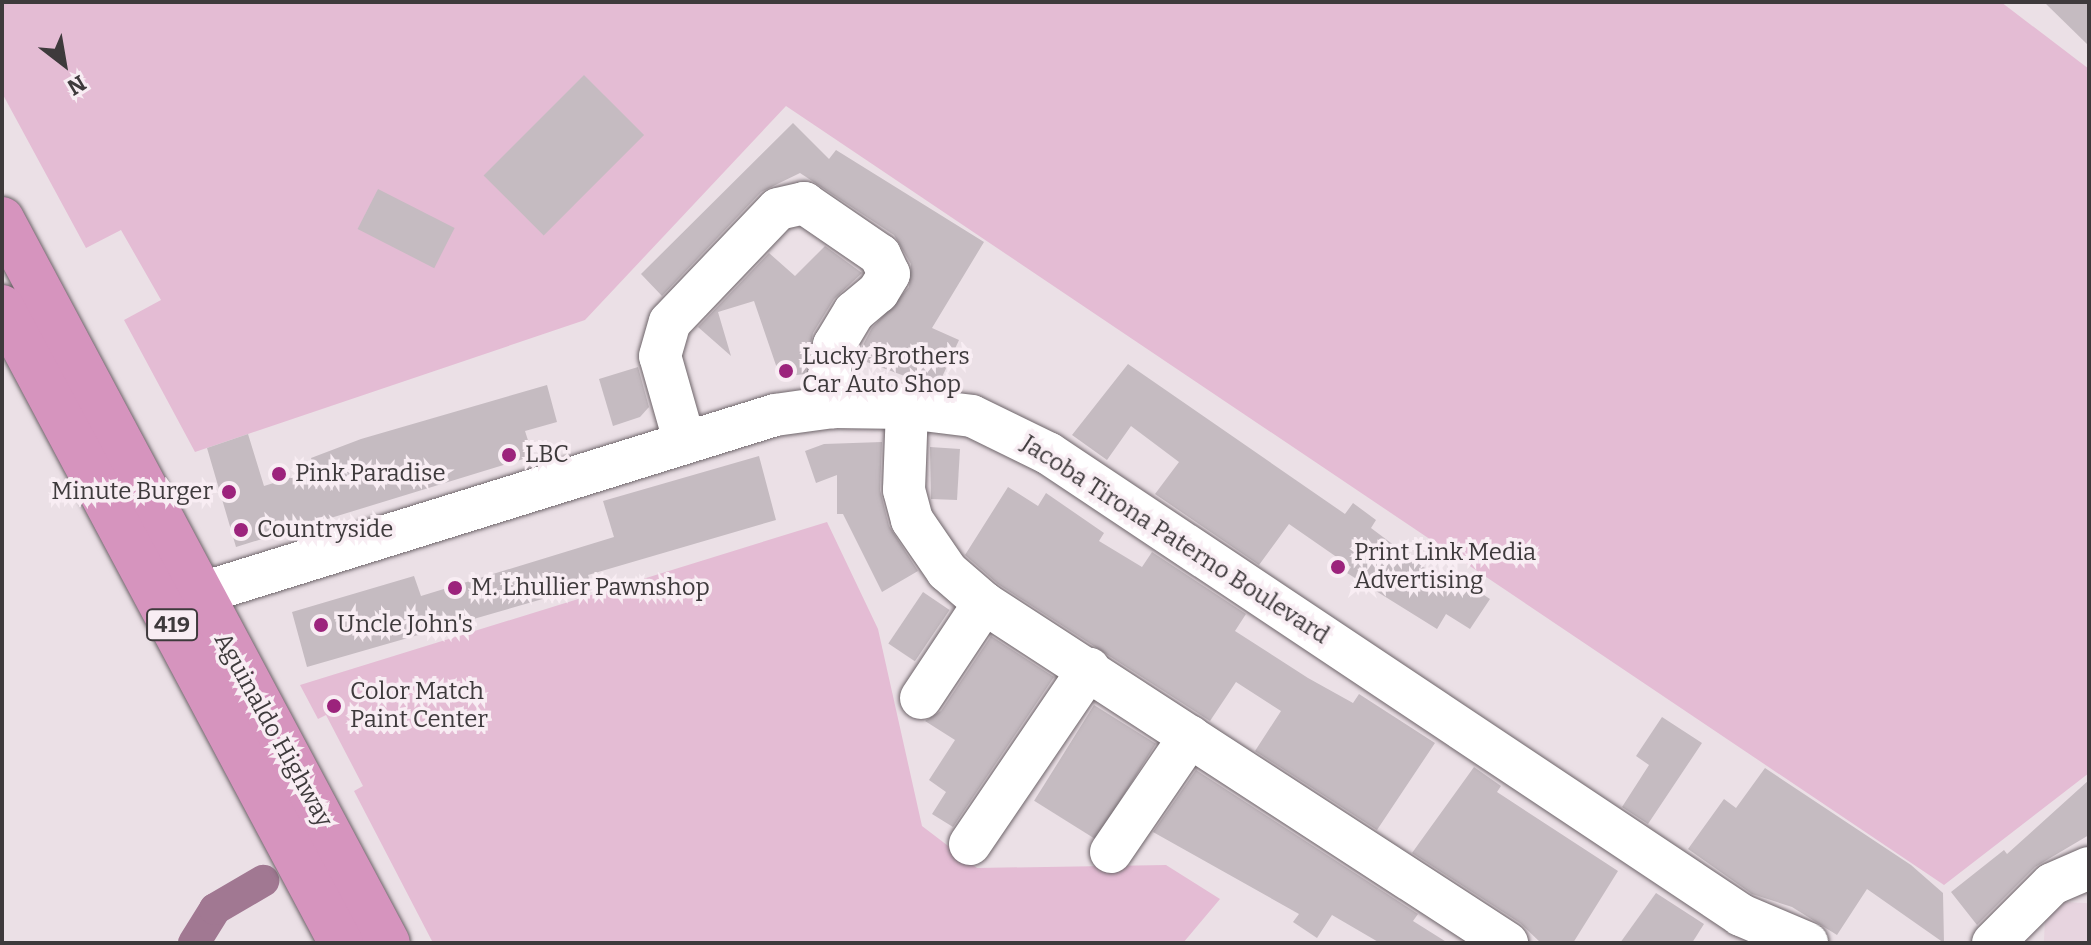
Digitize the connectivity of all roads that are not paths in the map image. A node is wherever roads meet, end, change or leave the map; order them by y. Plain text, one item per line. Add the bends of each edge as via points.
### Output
1 (2, 219) edge
2 (2, 307) edge
3 (833, 407) junction
4 (907, 408) junction
5 (684, 440) junction
6 (199, 594) junction
7 (984, 603) junction
8 (1089, 669) junction
9 (921, 698) dead end
10 (1190, 736) junction
11 (970, 844) dead end
12 (1111, 852) dead end
13 (2089, 868) edge
14 (1780, 939) edge
15 (341, 943) edge
16 (388, 943) edge
17 (1507, 943) edge
18 (1993, 943) edge

1 - 6 highway, Aguinaldo Highway / 419
2 - 15 highway, Aguinaldo Highway / 419
3 - 4 street, Jacoba Tirona Paterno Boulevard
3 - 5 street, Jacoba Tirona Paterno Boulevard via 775,415
3 - 5 street via 828,383 834,345 854,312 878,292 889,274 880,255 804,203 778,209 670,322 660,356
4 - 7 street via 904,490 912,520 947,571
4 - 14 street, Jacoba Tirona Paterno Boulevard via 972,416 1048,453
5 - 6 street, Jacoba Tirona Paterno Boulevard
6 - 16 highway, Aguinaldo Highway / 419
7 - 8 street
7 - 9 street
8 - 10 street
8 - 11 street
10 - 12 street
10 - 17 street
13 - 18 street via 2052,884

